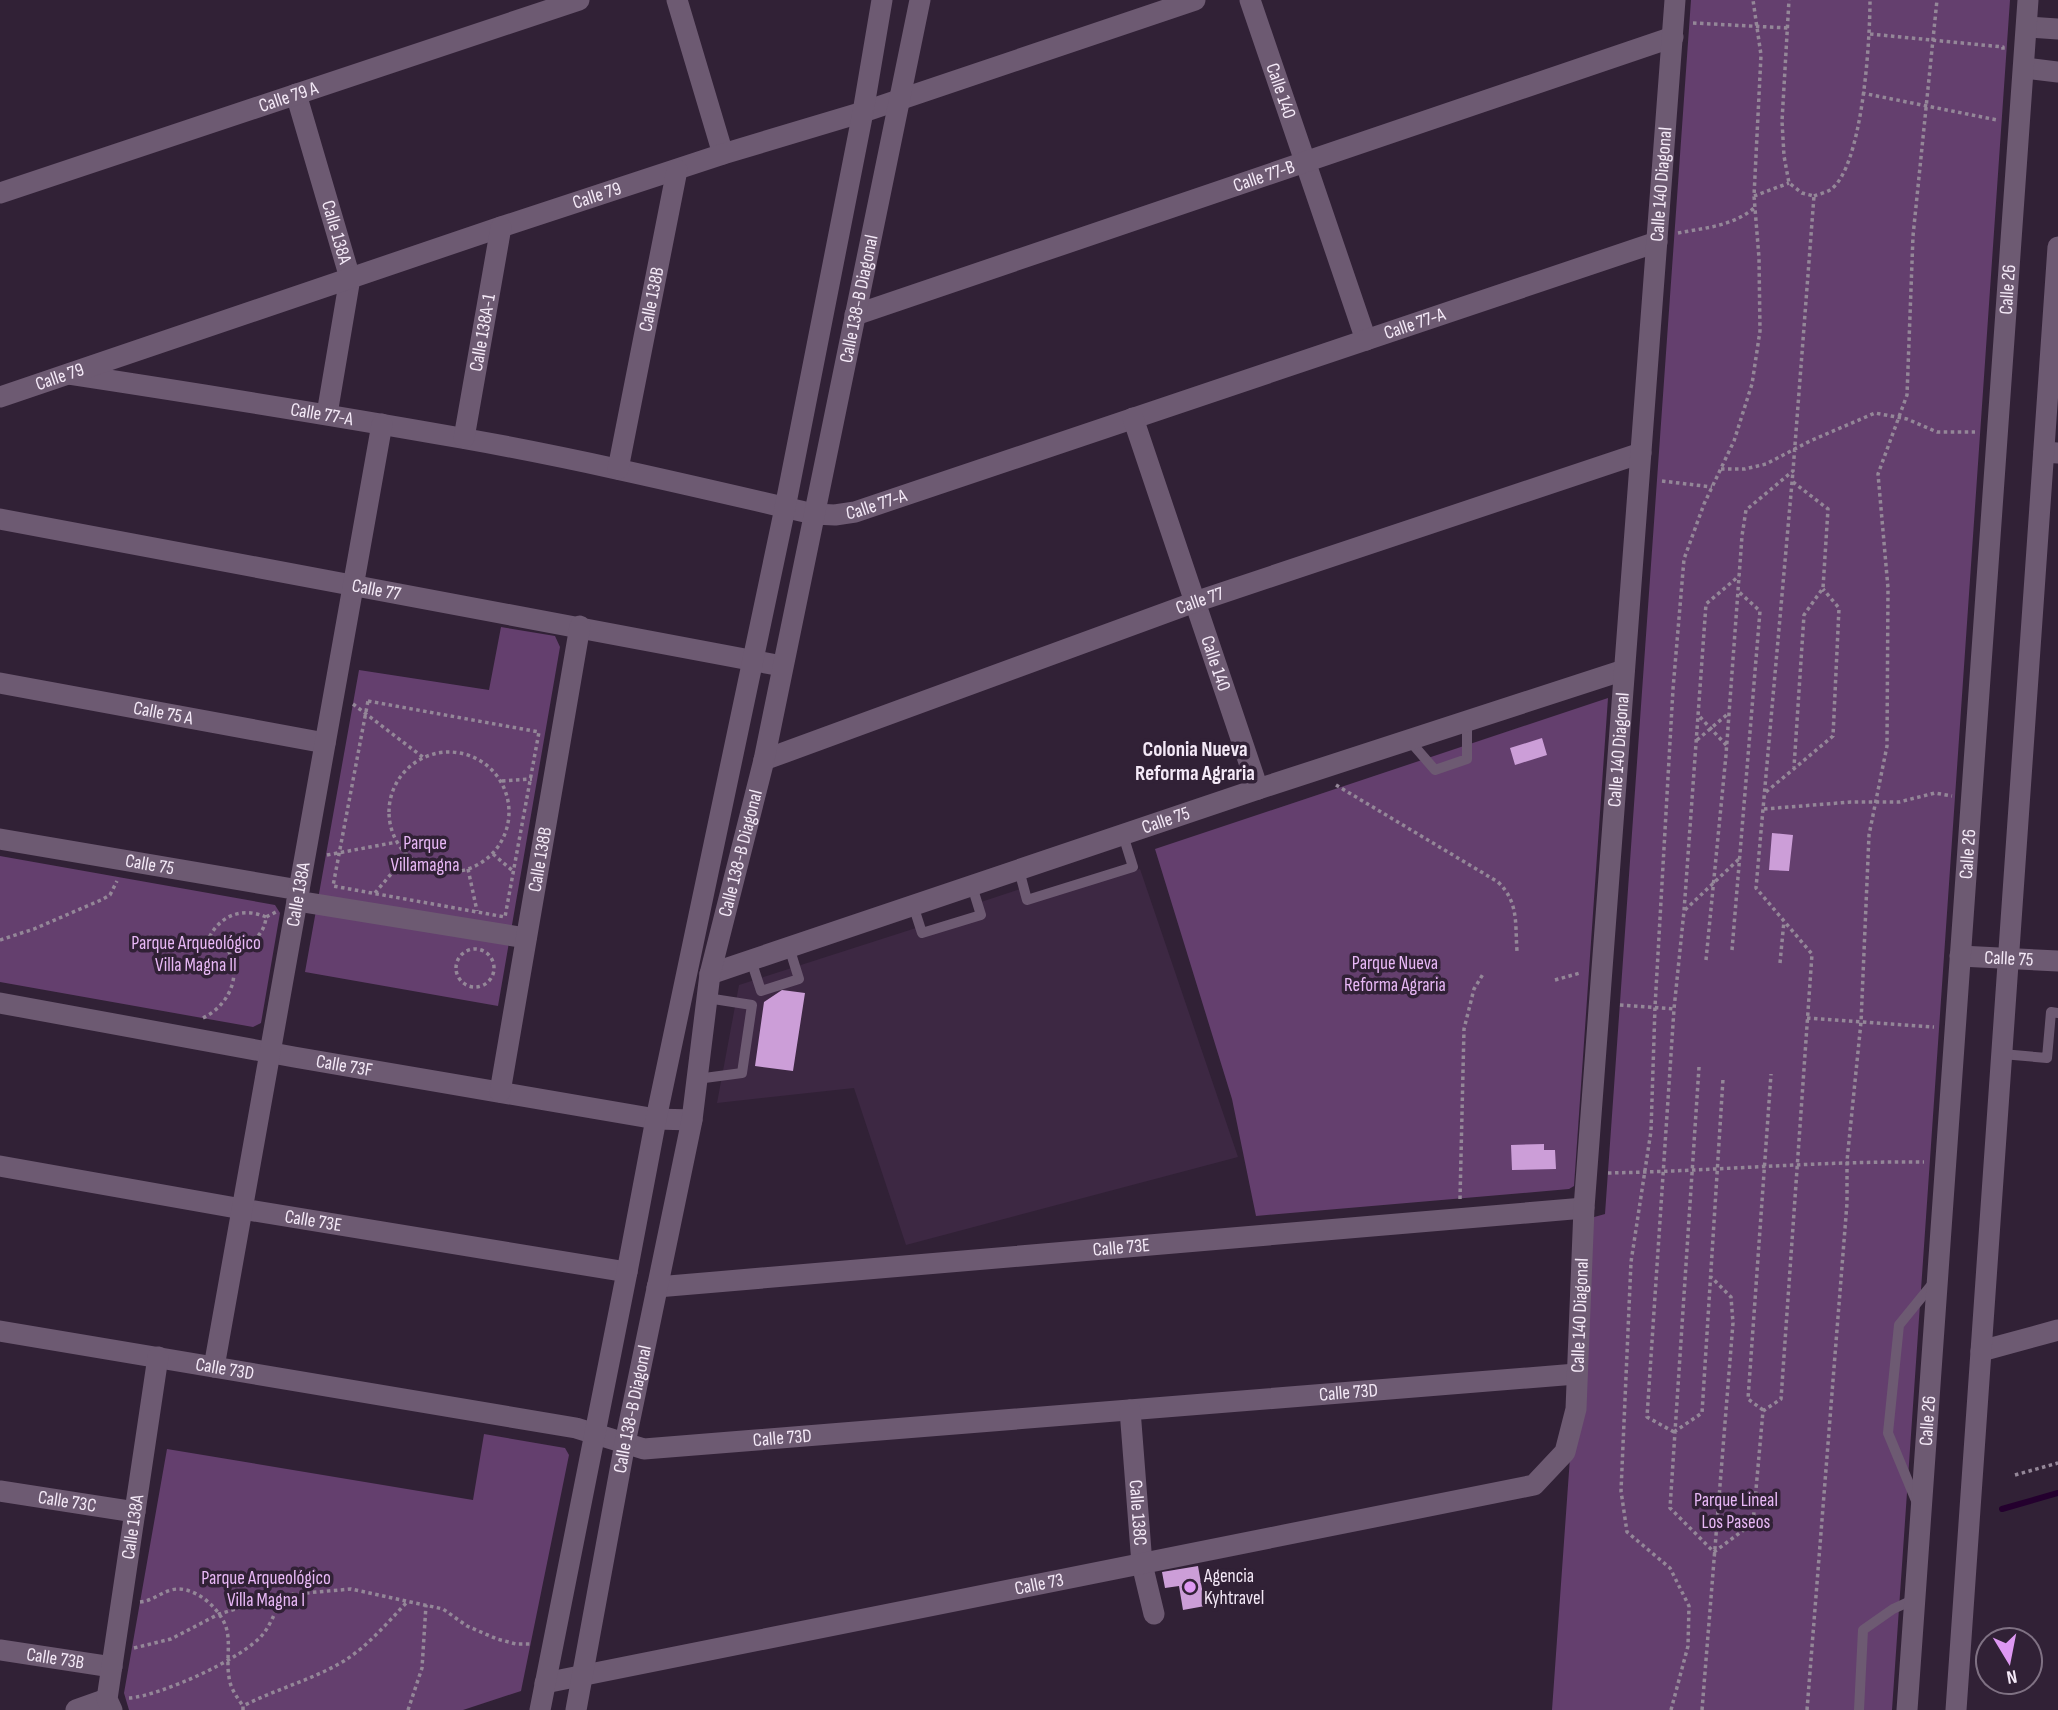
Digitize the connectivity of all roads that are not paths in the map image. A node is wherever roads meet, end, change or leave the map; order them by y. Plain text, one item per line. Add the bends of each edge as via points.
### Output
1 (579, 0) edge
2 (677, 0) edge
3 (883, 0) edge
4 (920, 0) edge
5 (1195, 0) edge
6 (1250, 0) edge
7 (1675, 0) edge
8 (2027, 8) edge
9 (2058, 29) edge
10 (1673, 37) junction
11 (2024, 68) junction
12 (2058, 72) edge
13 (296, 94) junction
14 (900, 99) junction
15 (863, 112) junction
16 (723, 154) junction
17 (1305, 162) junction
18 (677, 170) junction
19 (0, 193) edge
20 (501, 227) junction
21 (1657, 242) junction
22 (2058, 247) edge
23 (350, 278) junction
24 (855, 315) junction
25 (1366, 340) junction
26 (69, 374) junction
27 (0, 397) edge
28 (327, 414) junction
29 (1133, 418) junction
30 (382, 424) junction
31 (464, 438) junction
32 (1641, 453) junction
33 (2051, 453) edge
34 (618, 469) junction
35 (785, 508) junction
36 (814, 514) junction
37 (0, 519) edge
38 (354, 584) junction
39 (1195, 602) junction
40 (580, 626) junction
41 (752, 659) junction
42 (782, 666) junction
43 (1624, 670) junction
44 (0, 683) edge
45 (1467, 721) junction
46 (1409, 740) junction
47 (325, 743) junction
48 (764, 760) junction
49 (1258, 789) junction
50 (1124, 835) junction
51 (0, 839) edge
52 (1018, 870) junction
53 (972, 886) junction
54 (292, 900) junction
55 (913, 905) junction
56 (526, 939) junction
57 (789, 947) junction
58 (1961, 956) junction
59 (2008, 958) junction
60 (751, 960) junction
61 (2058, 961) edge
62 (710, 974) junction
63 (707, 998) junction
64 (0, 1003) edge
65 (2058, 1013) edge
66 (270, 1052) junction
67 (2002, 1054) junction
68 (697, 1079) junction
69 (500, 1092) junction
70 (656, 1119) junction
71 (692, 1120) junction
72 (0, 1166) edge
73 (1584, 1208) junction
74 (242, 1209) junction
75 (627, 1272) junction
76 (1938, 1277) junction
77 (657, 1287) junction
78 (2058, 1330) edge
79 (0, 1331) edge
80 (1981, 1351) junction
81 (158, 1357) junction
82 (214, 1367) junction
83 (1576, 1374) junction
84 (1130, 1410) junction
85 (593, 1433) junction
86 (625, 1443) junction
87 (1534, 1485) joint
88 (0, 1491) edge
89 (135, 1512) junction
90 (1921, 1513) junction
91 (1142, 1564) junction
92 (1915, 1599) junction
93 (1154, 1614) dead end
94 (0, 1650) edge
95 (119, 1658) junction
96 (583, 1675) junction
97 (545, 1683) junction
98 (113, 1703) edge
99 (76, 1710) edge
100 (540, 1710) edge
101 (576, 1710) edge
102 (1859, 1710) edge
103 (1907, 1710) edge
104 (1956, 1710) edge

1 - 13 street, Calle 79 A
2 - 16 street
3 - 15 street, Calle 138-B Diagonal
4 - 14 street, Calle 138-B Diagonal
5 - 14 street, Calle 79
6 - 17 street, Calle 140
7 - 10 street, Calle 140 Diagonal
8 - 9 street
8 - 11 street, Calle 26
10 - 17 street, Calle 77-B
10 - 21 street, Calle 140 Diagonal
11 - 12 street
11 - 58 street, Calle 26
13 - 19 street, Calle 79 A
13 - 23 street, Calle 138A
14 - 15 street, Calle 79
14 - 24 street, Calle 138-B Diagonal
15 - 16 street, Calle 79
15 - 35 street, Calle 138-B Diagonal
16 - 18 street, Calle 79
17 - 24 street, Calle 77-B
17 - 25 street, Calle 140
18 - 20 street, Calle 79
18 - 34 street, Calle 138B
20 - 23 street, Calle 79
20 - 31 street, Calle 138A-1
21 - 25 street, Calle 77-A
21 - 32 street, Calle 140 Diagonal
22 - 33 street
23 - 26 street, Calle 79
23 - 28 street, Calle 138A
24 - 36 street, Calle 138-B Diagonal
25 - 29 street, Calle 77-A
26 - 27 street, Calle 79
26 - 28 street, Calle 77-A
28 - 30 street, Calle 77-A
29 - 36 street, Calle 77-A via 855,512
29 - 39 street, Calle 140
30 - 31 street, Calle 77-A
30 - 38 street, Calle 138A
31 - 34 street, Calle 77-A
32 - 39 street, Calle 77
32 - 43 street, Calle 140 Diagonal
33 - 59 street
34 - 35 street, Calle 77-A
35 - 36 street, Calle 77-A
35 - 41 street, Calle 138-B Diagonal
36 - 42 street, Calle 138-B Diagonal
37 - 38 street, Calle 77
38 - 40 street, Calle 77
38 - 47 street, Calle 138A
39 - 48 street, Calle 77
39 - 49 street, Calle 140
40 - 41 street, Calle 77
40 - 56 street, Calle 138B
41 - 42 street, Calle 77
41 - 70 street, Calle 138-B Diagonal
42 - 48 street, Calle 138-B Diagonal
43 - 45 street, Calle 75
43 - 73 street, Calle 140 Diagonal
44 - 47 street, Calle 75 A
45 - 46 street, Calle 75
45 - 46 lane via 1467,758 1435,770
46 - 49 street, Calle 75
47 - 54 street, Calle 138A
48 - 62 street, Calle 138-B Diagonal
49 - 50 street, Calle 75
50 - 52 street, Calle 75
50 - 52 lane via 1133,867 1027,900
51 - 54 street, Calle 75
52 - 53 street, Calle 75
53 - 55 street, Calle 75
53 - 55 lane via 981,915 922,933
54 - 56 street, Calle 75
54 - 66 street, Calle 138A
55 - 57 street, Calle 75
56 - 69 street, Calle 138B
57 - 60 street, Calle 75
57 - 60 lane via 799,979 761,991
58 - 59 street, Calle 75
58 - 76 street, Calle 26
59 - 61 street, Calle 75
59 - 67 street
60 - 62 street, Calle 75
62 - 63 street, Calle 138-B Diagonal
63 - 68 street, Calle 138-B Diagonal
63 - 68 lane via 752,1005 742,1073
64 - 66 street, Calle 73F
65 - 67 lane via 2051,1012 2047,1058
66 - 69 street, Calle 73F
66 - 74 street, Calle 138A
67 - 80 street
68 - 71 street, Calle 138-B Diagonal
69 - 70 street, Calle 73F
70 - 71 street, Calle 73F
70 - 75 street, Calle 138-B Diagonal
71 - 77 street, Calle 138-B Diagonal
72 - 74 street, Calle 73E
73 - 77 street, Calle 73E
73 - 83 street, Calle 140 Diagonal
74 - 75 street, Calle 73E
74 - 82 street, Calle 138A
75 - 85 street, Calle 138-B Diagonal
76 - 90 street, Calle 26
76 - 90 lane via 1899,1325 1888,1433
77 - 86 street, Calle 138-B Diagonal
78 - 80 street
79 - 81 street, Calle 73D
80 - 104 street
81 - 82 street, Calle 73D
81 - 89 street, Calle 138A
82 - 85 street, Calle 73D
83 - 84 street, Calle 73D
83 - 87 street, Calle 140 Diagonal via 1576,1409 1565,1452
84 - 86 street, Calle 73D via 644,1449
84 - 91 street, Calle 138C
85 - 86 street, Calle 73D
85 - 97 street, Calle 138-B Diagonal
86 - 96 street, Calle 138-B Diagonal
87 - 91 street, Calle 73
88 - 89 street, Calle 73C
89 - 95 street, Calle 138A
90 - 92 street, Calle 26
91 - 93 street, Calle 138C
91 - 96 street, Calle 73
92 - 102 lane via 1863,1630
92 - 103 street, Calle 26
94 - 95 street, Calle 73B
95 - 98 street, Calle 138A
96 - 97 street, Calle 73
96 - 101 street, Calle 138-B Diagonal
97 - 100 street, Calle 138-B Diagonal
98 - 99 street

